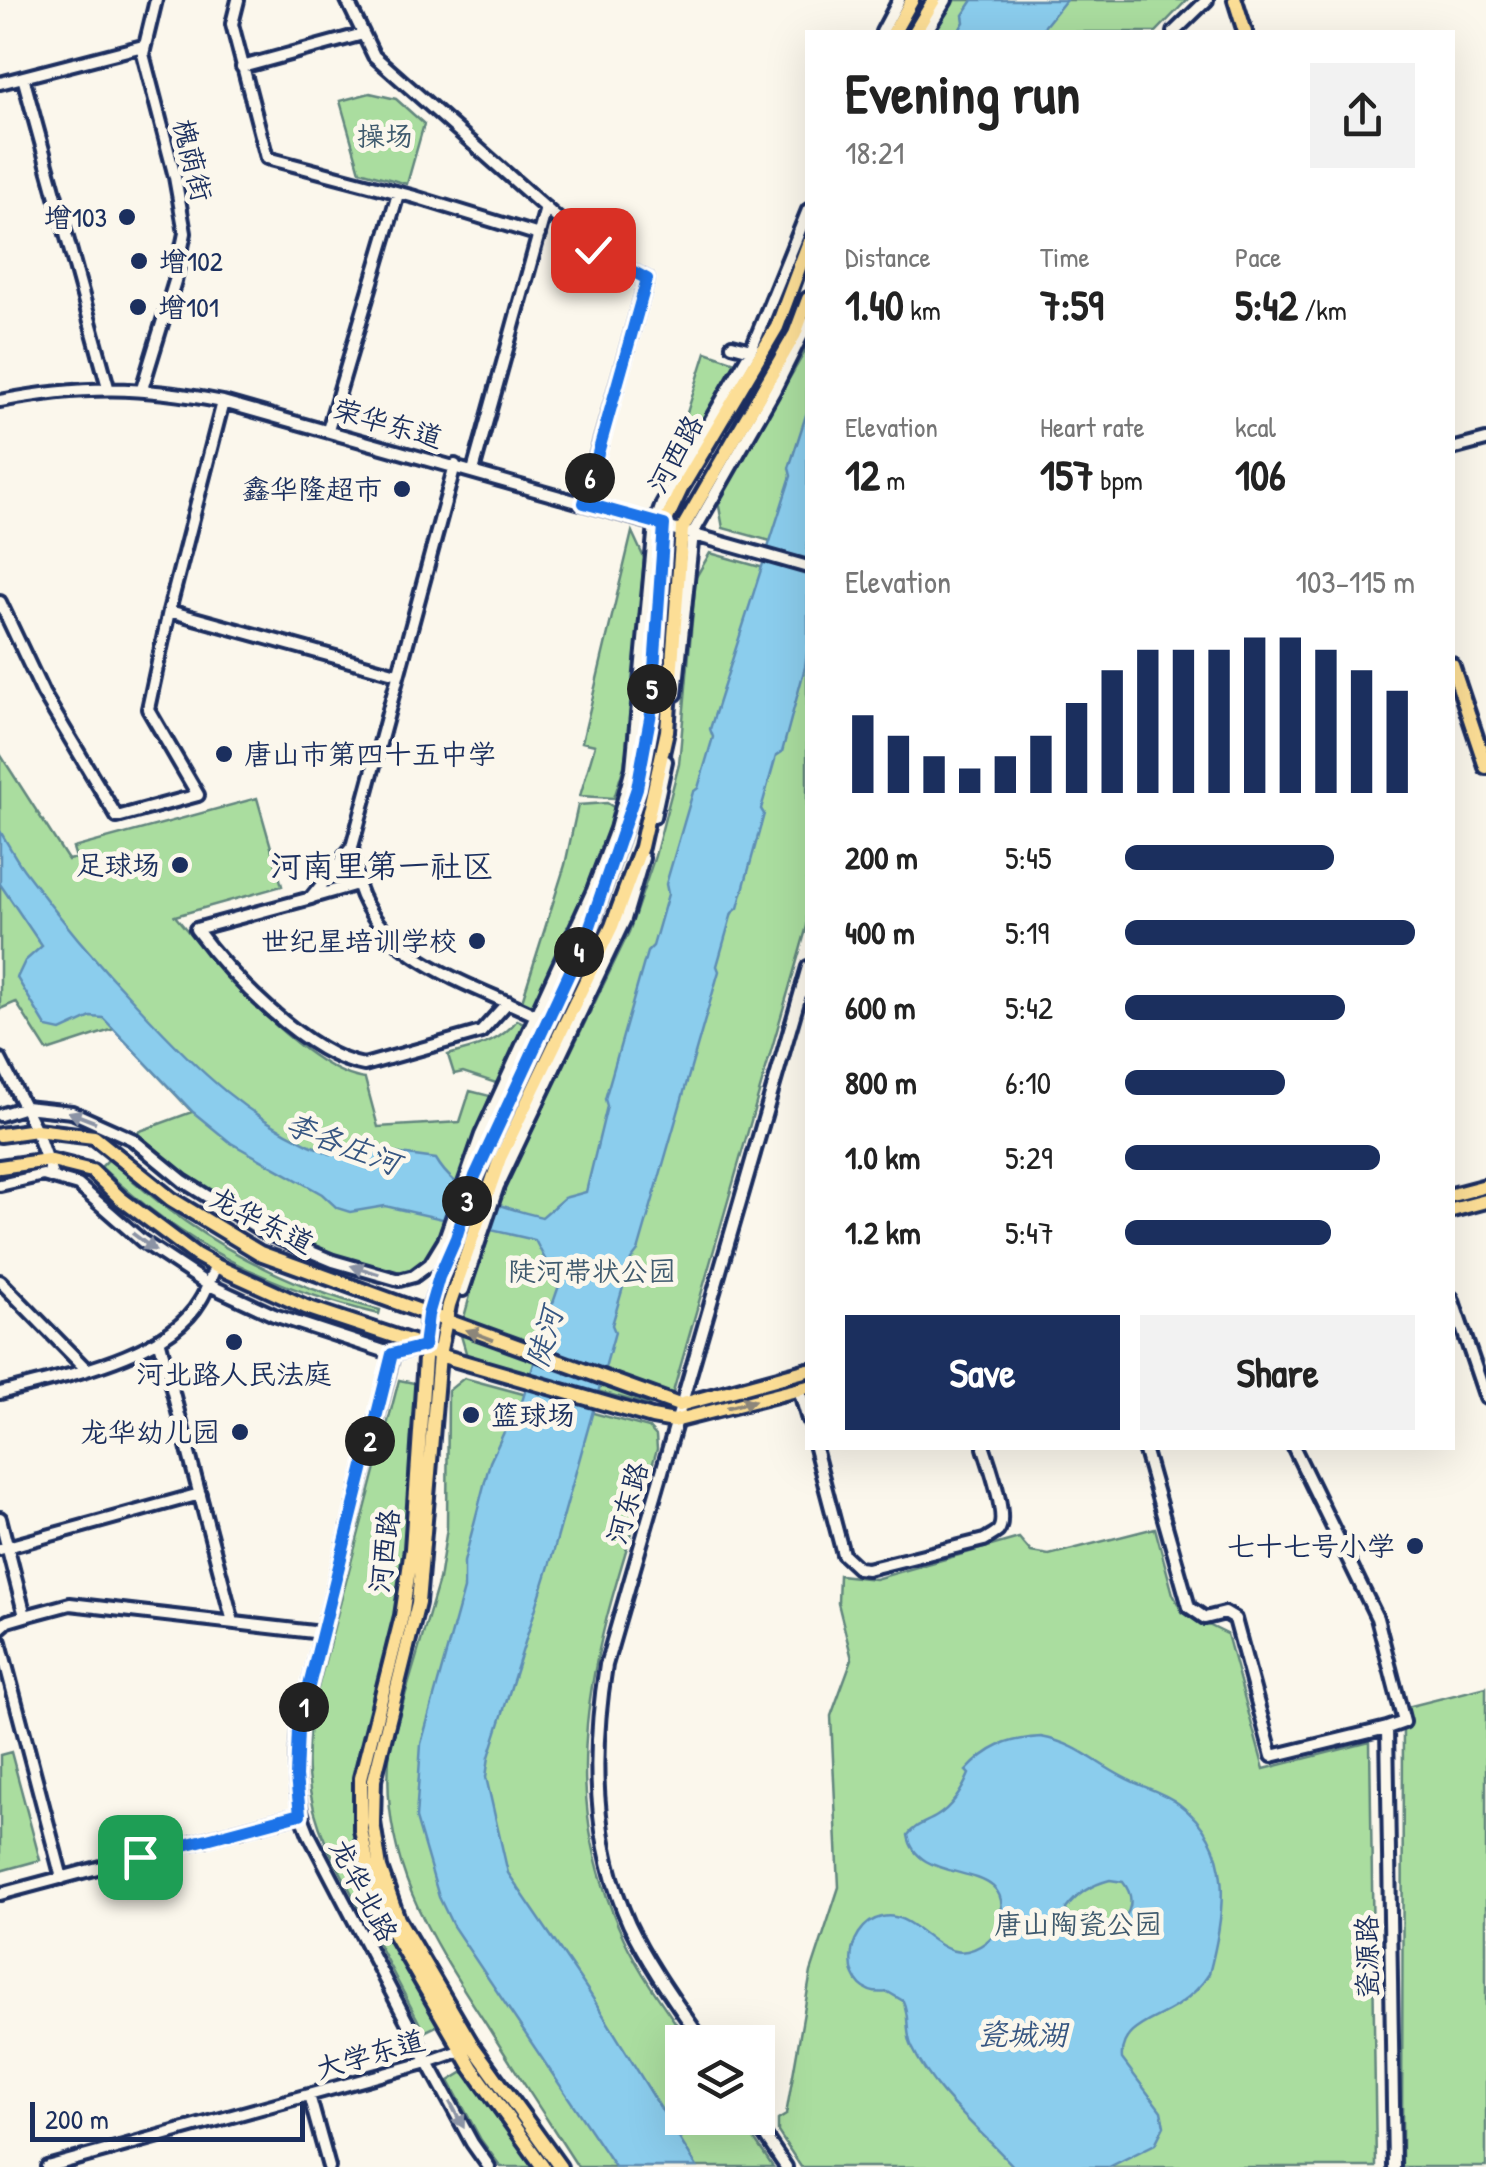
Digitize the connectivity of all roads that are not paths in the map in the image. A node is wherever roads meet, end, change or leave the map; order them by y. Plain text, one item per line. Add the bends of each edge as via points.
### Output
1 (156, 0) edge
2 (238, 0) edge
3 (348, 0) edge
4 (900, 0) edge
5 (912, 0) edge
6 (934, 0) edge
7 (946, 0) edge
8 (1206, 0) edge
9 (1234, 0) edge
10 (883, 30) edge
11 (895, 30) edge
12 (915, 30) edge
13 (927, 30) edge
14 (1176, 30) edge
15 (1244, 30) edge
16 (362, 34) junction
17 (143, 46) junction
18 (242, 67) junction
19 (24, 77) junction
20 (0, 83) edge
21 (398, 194) junction
22 (546, 208) junction
23 (805, 217) edge
24 (539, 235) junction
25 (805, 252) edge
26 (805, 307) edge
27 (777, 327) junction
28 (805, 328) edge
29 (795, 334) junction
30 (732, 345) dead end
31 (751, 350) junction
32 (108, 388) junction
33 (142, 389) junction
34 (0, 401) edge
35 (223, 402) junction
36 (328, 430) junction
37 (1486, 440) edge
38 (1455, 448) edge
39 (455, 465) junction
40 (473, 471) junction
41 (584, 503) junction
42 (660, 524) junction
43 (688, 531) junction
44 (805, 565) edge
45 (0, 602) edge
46 (169, 611) junction
47 (397, 674) junction
48 (1455, 674) edge
49 (1486, 767) edge
50 (352, 847) junction
51 (357, 884) junction
52 (311, 898) junction
53 (805, 976) edge
54 (508, 1002) junction
55 (537, 1016) junction
56 (0, 1059) edge
57 (26, 1107) junction
58 (0, 1115) edge
59 (36, 1130) junction
60 (0, 1135) edge
61 (48, 1160) junction
62 (0, 1168) edge
63 (470, 1177) junction
64 (53, 1178) junction
65 (0, 1185) edge
66 (1486, 1186) edge
67 (1455, 1194) edge
68 (1486, 1202) edge
69 (1455, 1209) edge
70 (450, 1240) junction
71 (475, 1241) junction
72 (216, 1266) junction
73 (0, 1281) edge
74 (207, 1284) junction
75 (464, 1290) dead end
76 (1455, 1307) edge
77 (428, 1315) junction
78 (446, 1322) junction
79 (159, 1339) junction
80 (424, 1346) junction
81 (392, 1354) junction
82 (439, 1355) junction
83 (87, 1370) junction
84 (805, 1371) edge
85 (803, 1388) edge
86 (0, 1393) edge
87 (1486, 1398) edge
88 (679, 1405) junction
89 (674, 1420) junction
90 (816, 1450) edge
91 (985, 1450) edge
92 (1145, 1450) edge
93 (1295, 1450) edge
94 (200, 1494) junction
95 (0, 1518) edge
96 (4, 1548) edge
97 (26, 1616) junction
98 (233, 1622) junction
99 (0, 1628) edge
100 (322, 1632) junction
101 (0, 1642) edge
102 (1386, 1728) junction
103 (300, 1814) junction
104 (62, 1878) junction
105 (0, 1894) edge
106 (692, 2025) edge
107 (466, 2048) junction
108 (428, 2062) junction
109 (309, 2095) junction
110 (764, 2135) edge
111 (48, 2167) edge
112 (330, 2167) edge
113 (489, 2167) edge
114 (543, 2167) edge
115 (560, 2167) edge
116 (786, 2167) edge
117 (1394, 2167) edge

1 - 17 street, 槐荫街
2 - 18 street via 232,24
3 - 16 street
4 - 10 street
5 - 11 main road
6 - 12 main road
7 - 13 street
8 - 14 street
9 - 15 main road
16 - 18 street
16 - 22 street via 374,56
17 - 19 street
17 - 33 street, 槐荫街 via 185,224
18 - 21 street via 267,158
19 - 20 street
19 - 32 street
21 - 24 street
21 - 36 street
22 - 24 street
22 - 41 street via 593,250 647,279
23 - 31 street
24 - 40 street
25 - 27 main road, 河西路
26 - 29 main road, 河西路
27 - 29 main road
27 - 42 main road, 河西路
28 - 43 street
29 - 43 main road, 河西路
30 - 31 street
31 - 42 street via 662,504
32 - 33 street, 荣华东道
32 - 34 street, 荣华东道
33 - 35 street, 荣华东道
35 - 36 street, 荣华东道
35 - 46 street
36 - 39 street, 荣华东道
37 - 38 street
39 - 40 street, 荣华东道
39 - 47 street
40 - 41 street, 荣华东道
41 - 42 street, 荣华东道
42 - 43 street, 荣华东道
42 - 55 street via 632,768 593,890
42 - 63 main road, 河西路 via 651,713 637,788 587,935
43 - 44 street, 荣华东道
43 - 71 main road, 河西路 via 668,731 641,846 612,926 500,1158
45 - 46 street via 50,706 117,817 198,795 148,710
46 - 47 street
47 - 50 street
48 - 49 main road
50 - 51 street
50 - 52 street
51 - 52 street
51 - 54 street via 366,904 417,960
52 - 54 street via 196,929 264,1002 348,1062 364,1065 481,1032
53 - 88 street, 河东路
54 - 55 street
55 - 63 street via 481,1135
56 - 57 street
57 - 58 street
57 - 59 street
70 -> 57 street via 430,1264 399,1280 333,1261 214,1203 132,1139 72,1112
59 - 60 main road, 龙华东道
59 - 61 street
59 - 77 main road, 龙华东道 via 94,1137 170,1199 260,1253
61 - 62 main road
61 - 64 street
61 - 72 main road via 92,1171
63 - 70 main road, 河西路
64 - 65 street
64 -> 74 street via 78,1184 142,1241
66 - 67 main road
68 - 69 main road
70 - 77 main road, 河西路
71 - 75 street
71 - 78 main road, 河西路
72 - 74 street
72 - 80 main road via 306,1307
73 - 83 street
74 - 79 street via 200,1302
74 - 81 street via 274,1315
76 - 87 street
77 - 78 main road, 龙华东道
77 - 80 main road, 河西路
78 - 82 main road, 河西路
88 -> 78 main road, 龙华东道
79 - 83 street
79 - 94 street
80 - 81 street
80 - 82 main road
80 - 107 main road, 河西路 via 412,1549 361,1778 361,1829 384,1918
81 - 100 street, 龙华北路
82 - 89 main road
82 - 107 main road, 河西路 via 418,1603 374,1780 374,1822 387,1895
83 - 86 street
84 - 88 main road
89 -> 85 main road
88 - 89 street, 河东路
89 - 106 street, 河东路 via 606,1666 596,1771 618,1898
90 - 91 street via 844,1554 867,1569 998,1532 1002,1512
92 - 102 street via 1189,1607 1204,1618 1235,1619 1272,1756
93 - 102 street, 瓷源路 via 1377,1618 1404,1722
94 - 96 street
94 - 98 street
95 - 96 street
96 - 97 street
97 - 98 street via 70,1604
97 - 99 street
98 - 100 street
100 - 103 street, 龙华北路 via 298,1730
101 - 104 street
102 - 117 street, 瓷源路
103 - 104 street
103 - 108 street, 龙华北路
104 - 105 street
107 - 108 street, 大学东道
107 - 114 main road, 河西路
107 - 115 main road, 河西路
108 - 109 street, 大学东道
108 -> 113 street, 龙华北路
109 - 111 street, 大学东道
109 - 112 street
110 - 116 street

